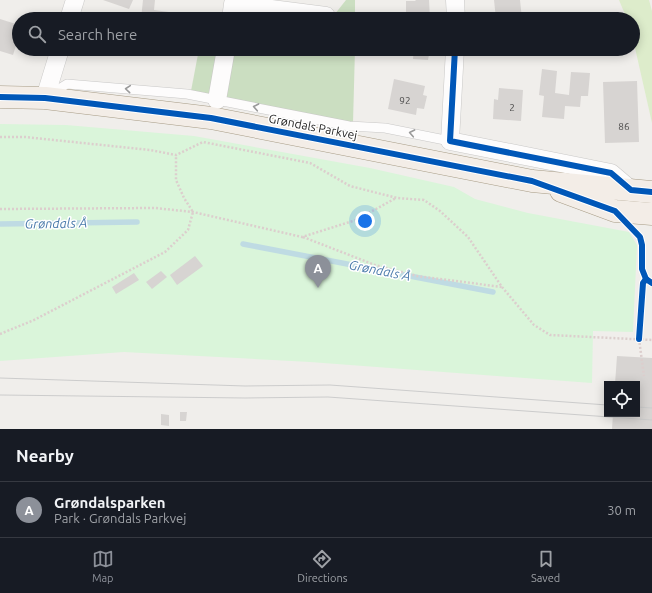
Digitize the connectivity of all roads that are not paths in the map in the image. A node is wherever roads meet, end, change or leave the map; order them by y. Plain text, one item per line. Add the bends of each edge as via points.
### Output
1 (75, 0) edge
2 (455, 0) edge
3 (71, 12) edge
4 (232, 12) edge
5 (295, 12) edge
6 (456, 12) edge
7 (58, 56) edge
8 (225, 56) edge
9 (455, 56) edge
10 (0, 97) edge
11 (45, 98) junction
12 (217, 100) junction
13 (450, 141) junction
14 (532, 181) junction
15 (647, 202) edge

1 - 3 street
2 - 6 street
4 - 5 street via 234,4
7 - 11 street
8 - 12 street
9 - 13 street
10 - 11 main road, Grøndals Parkvej
12 -> 11 lane, Grøndals Parkvej via 187,94 67,84
11 - 14 main road, Grøndals Parkvej via 211,118
13 -> 12 lane, Grøndals Parkvej via 385,128 349,126
13 - 15 street, Grøndals Parkvej via 611,173
14 - 15 main road, Grøndals Parkvej
14 - 15 main road, Grøndals Parkvej via 615,211

